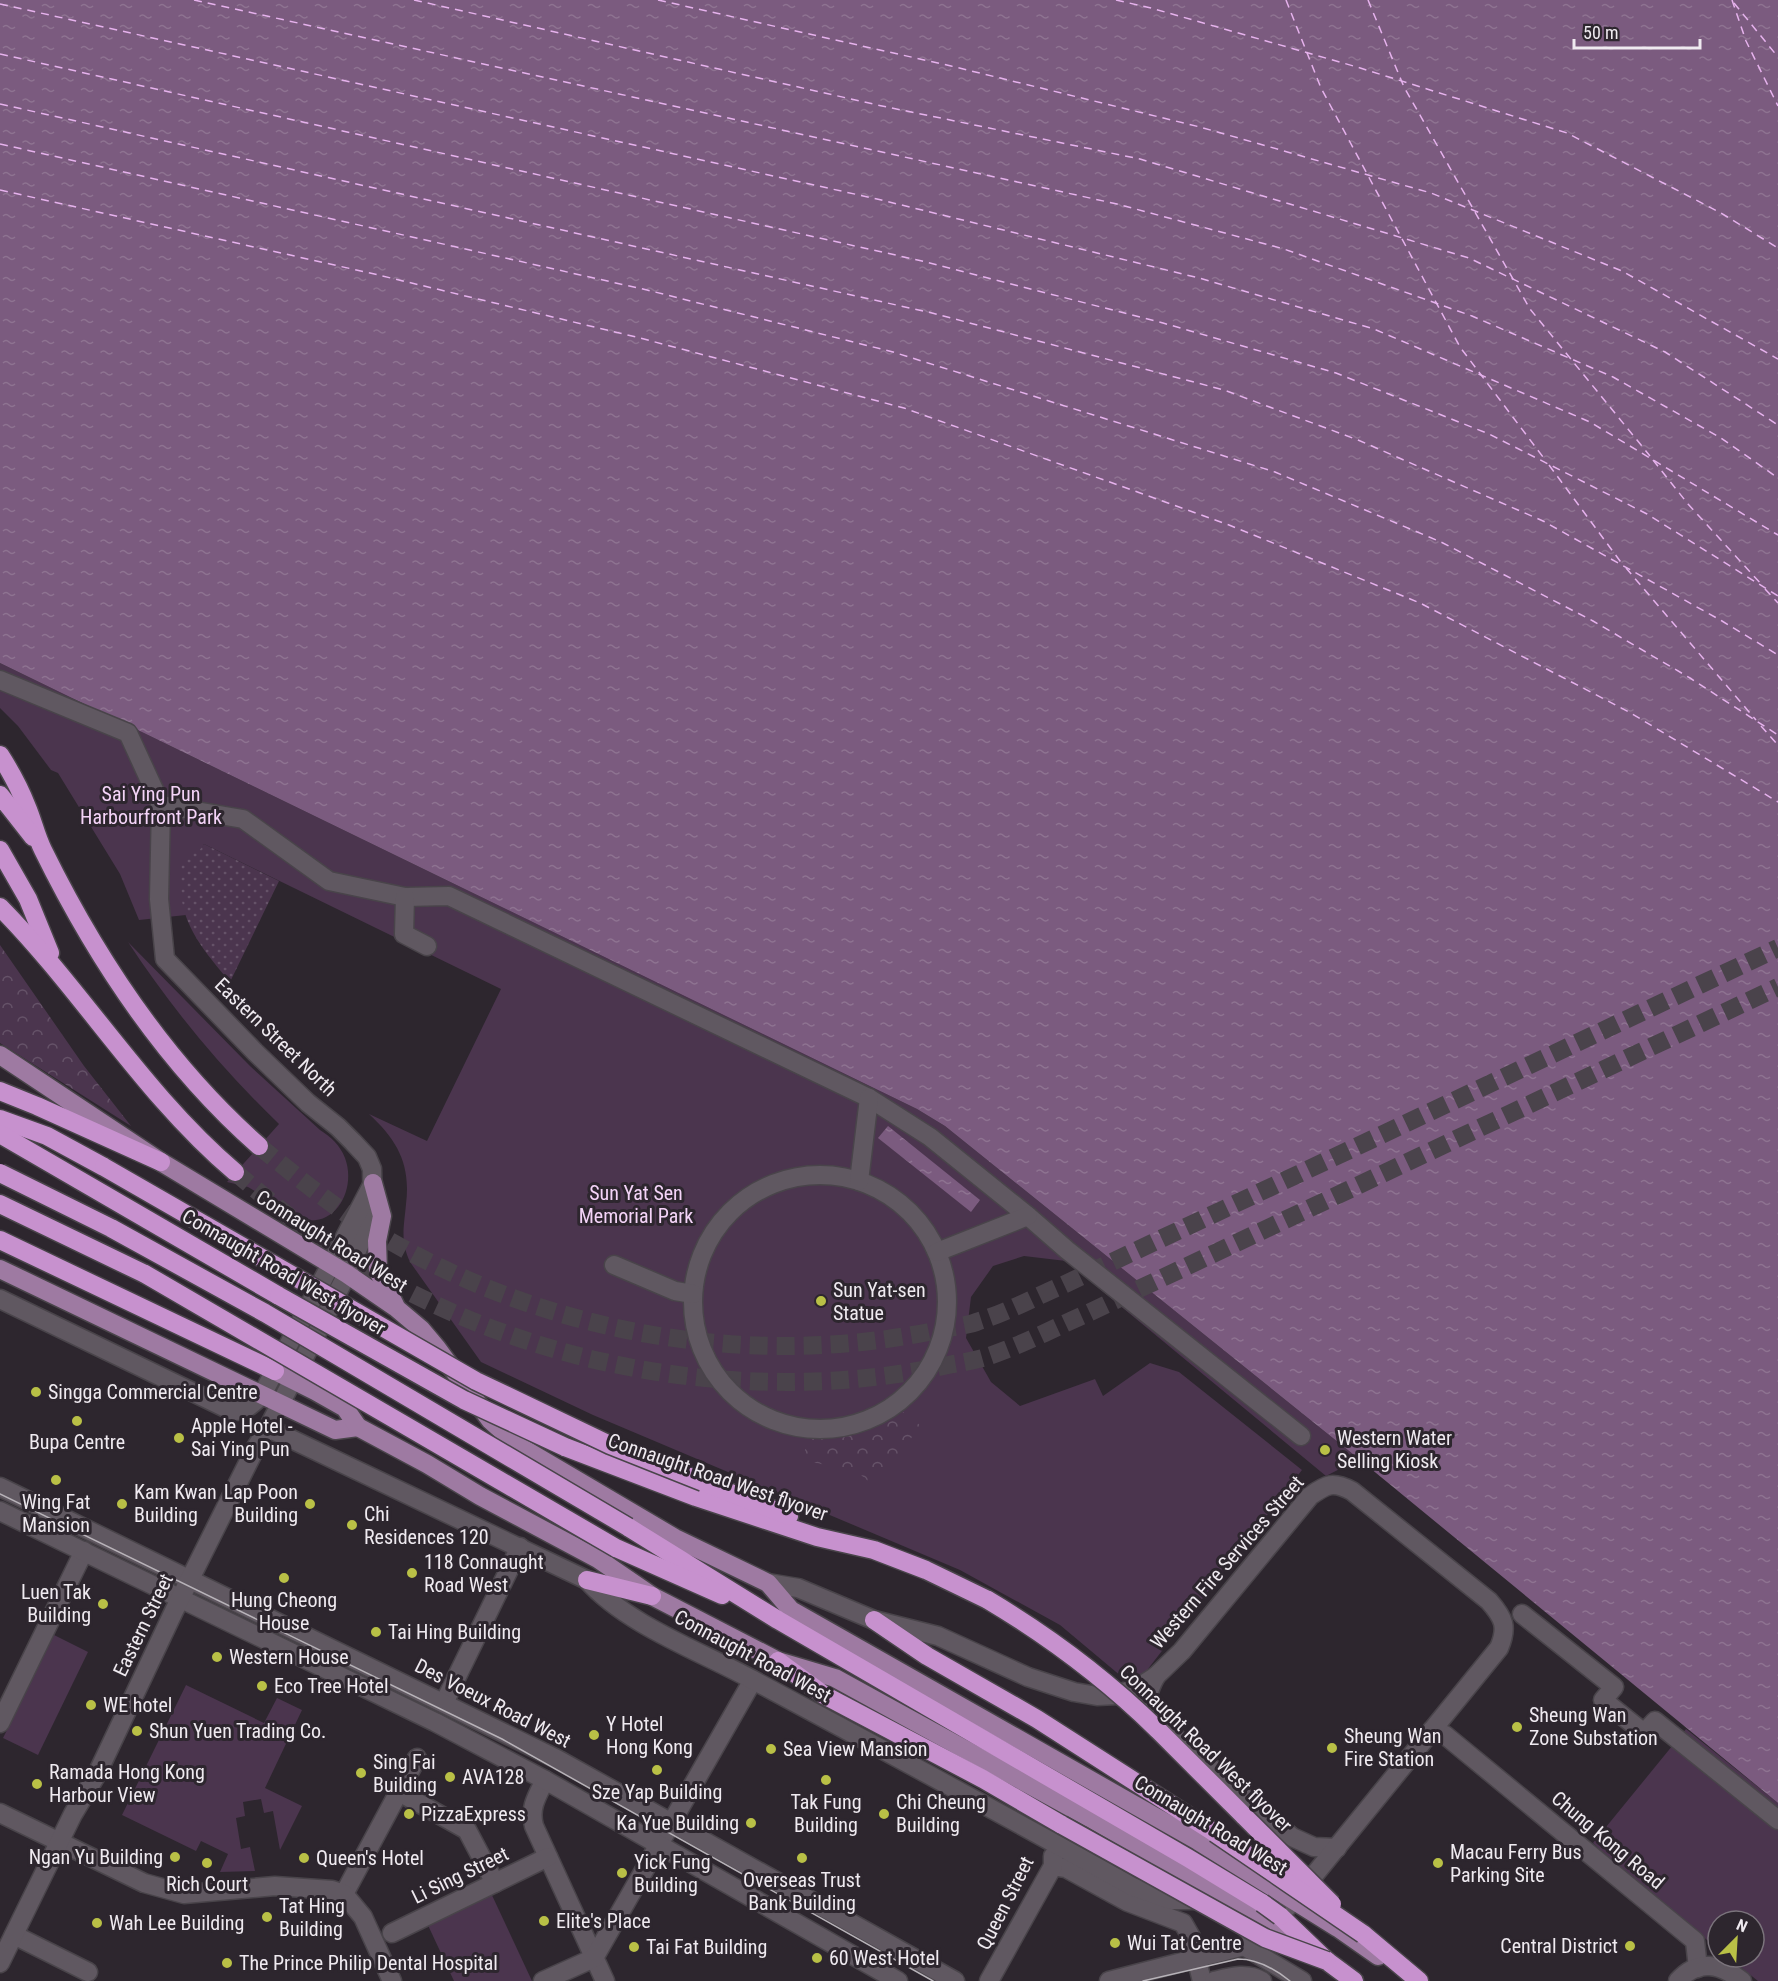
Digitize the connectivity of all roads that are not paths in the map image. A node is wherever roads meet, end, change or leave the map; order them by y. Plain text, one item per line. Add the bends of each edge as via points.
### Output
1 (0, 680) edge
2 (0, 755) edge
3 (0, 795) edge
4 (161, 805) junction
5 (42, 848) junction
6 (0, 850) edge
7 (405, 897) junction
8 (0, 907) edge
9 (427, 946) dead end
10 (56, 969) junction
11 (0, 1055) edge
12 (0, 1091) edge
13 (869, 1098) junction
14 (0, 1119) edge
15 (0, 1134) edge
16 (259, 1146) tunnel mouth
17 (161, 1162) junction
18 (235, 1172) tunnel mouth
19 (0, 1173) edge
20 (859, 1181) junction
21 (373, 1183) junction
22 (0, 1204) edge
23 (1028, 1215) junction
24 (0, 1240) edge
25 (937, 1251) junction
26 (614, 1265) dead end
27 (0, 1269) edge
28 (339, 1269) junction
29 (693, 1294) junction
30 (0, 1299) edge
31 (395, 1307) junction
32 (275, 1371) junction
33 (292, 1379) junction
34 (262, 1395) junction
35 (279, 1403) junction
36 (358, 1427) junction
37 (268, 1428) junction
38 (1301, 1436) dead end
39 (5, 1489) edge
40 (0, 1511) edge
41 (520, 1547) junction
42 (874, 1550) junction
43 (84, 1551) junction
44 (191, 1580) junction
45 (587, 1580) junction
46 (768, 1583) junction
47 (652, 1596) junction
48 (182, 1599) junction
49 (1522, 1614) dead end
50 (778, 1620) junction
51 (874, 1620) junction
52 (778, 1661) junction
53 (1156, 1676) junction
54 (753, 1680) junction
55 (444, 1703) junction
56 (0, 1724) edge
57 (1432, 1730) junction
58 (417, 1758) dead end
59 (545, 1780) junction
60 (399, 1792) junction
61 (0, 1813) edge
62 (1272, 1819) junction
63 (1778, 1820) edge
64 (672, 1822) junction
65 (59, 1842) junction
66 (1052, 1843) junction
67 (660, 1846) junction
68 (1337, 1848) junction
69 (548, 1857) junction
70 (1053, 1866) junction
71 (495, 1883) junction
72 (344, 1894) junction
73 (1222, 1895) junction
74 (1293, 1901) junction
75 (1268, 1927) junction
76 (392, 1933) dead end
77 (1363, 1935) junction
78 (8, 1937) edge
79 (1244, 1946) junction
80 (594, 1958) junction
81 (1197, 1958) junction
82 (1327, 1961) junction
83 (0, 1963) edge
84 (1698, 1968) junction
85 (88, 1972) dead end
86 (393, 1981) edge
87 (543, 1981) edge
88 (605, 1981) edge
89 (898, 1981) edge
90 (955, 1981) edge
91 (989, 1981) edge
92 (1109, 1981) edge
93 (1202, 1981) edge
94 (1214, 1981) edge
95 (1262, 1981) edge
96 (1302, 1981) edge
97 (1342, 1981) edge
98 (1354, 1981) edge
99 (1411, 1981) edge
100 (1419, 1981) edge
101 (1678, 1981) edge
102 (1742, 1981) edge

1 - 4 street via 128,733
2 - 5 highway via 14,777
3 - 5 highway
4 - 7 street via 243,819 329,881
4 - 21 street, Eastern Street North via 159,899 165,959 255,1052 367,1157
5 - 16 highway via 97,947 142,1017 210,1101
6 - 10 highway via 28,899
7 - 9 street via 404,934
7 - 13 street via 449,896
8 - 10 highway
10 - 18 highway via 174,1114
11 - 17 main road, Connaught Road West
12 - 17 highway
13 - 20 street
13 - 23 street via 930,1137
14 - 42 highway, bridge via 47,1136 104,1167 517,1401 610,1445
15 - 42 highway, Connaught Road West flyover, bridge via 464,1400 565,1447 696,1497 817,1537
17 - 28 main road, Connaught Road West
19 - 50 highway, bridge via 111,1228 265,1313 572,1493
20 - 25 street via 906,1208
20 - 29 street via 828,1175 798,1177 768,1186 741,1202 720,1223 706,1245
21 - 28 street, Eastern Street North via 373,1213
21 - 31 main road via 382,1216 377,1242 378,1271
22 - 50 highway, bridge via 145,1274 623,1552
23 - 25 street
23 - 38 street
24 - 32 highway
25 - 29 street via 948,1307 944,1335 934,1361 895,1406 867,1421 837,1429 806,1429 779,1422 754,1411 732,1394 701,1348 694,1322
26 - 29 street via 675,1291
27 - 34 main road, Connaught Road West
28 - 31 main road, Connaught Road West
28 - 32 street, Eastern Street North
28 - 33 street, Eastern Street North
30 - 34 street via 232,1411 248,1409
31 - 46 main road, Connaught Road West via 421,1329 490,1420 519,1446 675,1538
32 - 33 main road, Connaught Road West
32 - 34 street, Eastern Street North
33 - 35 street, Eastern Street North
33 - 36 main road, Connaught Road West via 345,1408
34 - 35 main road, Connaught Road West
35 - 36 main road, Connaught Road West via 335,1430
35 - 37 street, Eastern Street
36 - 47 main road, Connaught Road West via 598,1559
37 - 41 street, Connaught Road West
37 - 44 street, Eastern Street
39 - 40 street
39 - 44 street, Des Voeux Road West
40 - 43 street
41 - 45 street, Connaught Road West
41 - 55 street
42 - 77 highway, Connaught Road West flyover, bridge via 988,1600 1070,1653 1126,1698
43 - 48 street
43 - 56 street
44 - 48 street, Eastern Street
44 - 55 street, Des Voeux Road West
45 - 47 highway
45 - 54 street, Connaught Road West via 635,1619
46 - 51 street, Connaught Road West via 798,1588
46 - 74 main road, Connaught Road West via 791,1610 1198,1841
47 - 52 main road, Connaught Road West
48 - 59 street
48 - 65 street, Eastern Street via 97,1774
49 - 63 street via 1614,1687 1603,1700 1644,1733 1655,1721
50 - 82 highway, bridge via 1188,1857 1280,1916
51 - 53 street, Western Fire Services Street via 938,1636 1029,1677 1080,1693 1117,1695
51 - 77 highway, bridge via 1215,1833
52 - 73 main road, Connaught Road West via 835,1678
52 - 82 highway, bridge via 824,1695 983,1779 1265,1938
53 - 57 street, Western Fire Services Street via 1182,1651 1310,1496 1324,1486 1340,1485 1489,1602 1499,1612 1505,1627 1499,1648
53 - 62 street, Western Fire Services Street via 1147,1699 1155,1720
54 - 64 street
54 - 66 street, Connaught Road West
55 - 64 street, Des Voeux Road West
57 - 68 street, Western Fire Services Street
57 - 84 street, Chung Kong Road via 1445,1735 1695,1941
58 - 60 street
59 - 67 street
59 - 69 street via 531,1814
60 - 71 street via 467,1830
60 - 72 street
61 - 65 street
62 - 68 street, Western Fire Services Street via 1292,1837 1314,1847
62 - 74 street, Western Fire Services Street via 1285,1850
64 - 67 street
64 - 90 street, Des Voeux Road West
65 - 72 street via 144,1883 184,1894 276,1886
65 - 78 street, Eastern Street
66 - 70 street, Queen Street
66 - 73 street, Connaught Road West via 1156,1897 1185,1901
67 - 80 street
67 - 89 street
68 - 74 street, Western Fire Services Street
69 - 71 street, Li Sing Street
69 - 80 street
70 - 81 street via 1066,1868 1128,1902 1183,1923
70 - 91 street, Queen Street
71 - 76 street, Li Sing Street
72 - 86 street via 363,1917
73 - 75 main road, Connaught Road West
74 - 75 street, Connaught Road West
74 - 99 main road, Connaught Road West
75 - 79 street, Connaught Road West
75 - 97 main road, Connaught Road West
77 - 100 highway
78 - 83 street, Eastern Street
78 - 85 street
79 - 81 street, Connaught Road West
79 - 96 street
80 - 87 street
80 - 88 street
81 - 92 street
81 - 93 street
82 - 98 highway
84 - 101 street
84 - 102 street via 1714,1965
94 - 95 street via 1253,1976

